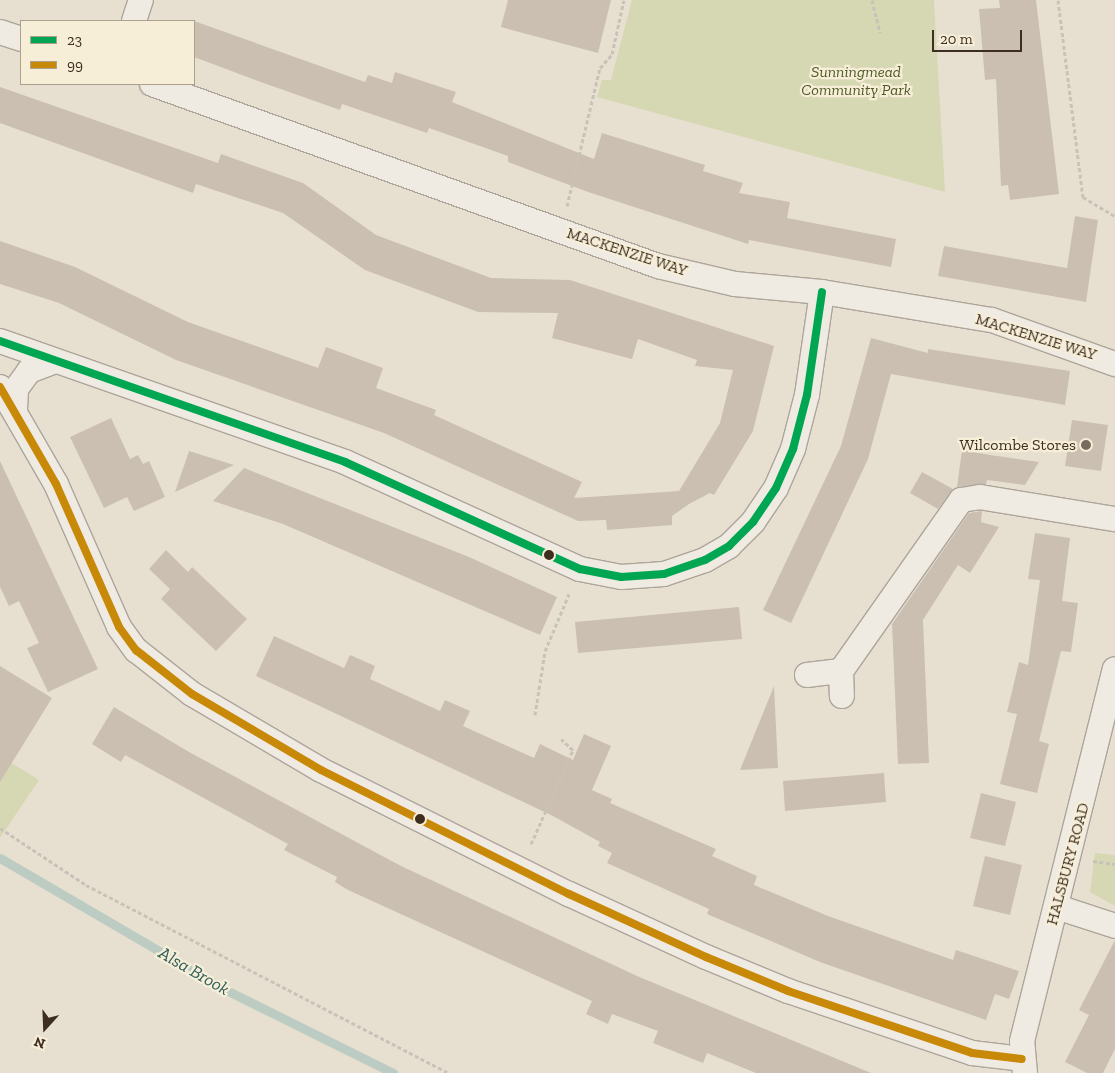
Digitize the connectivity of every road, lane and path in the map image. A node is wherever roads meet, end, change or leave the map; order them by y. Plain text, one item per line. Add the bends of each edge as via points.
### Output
1 (141, 0) edge
2 (624, 0) edge
3 (872, 0) edge
4 (1058, 0) edge
5 (134, 20) edge
6 (0, 32) edge
7 (880, 33) dead end
8 (20, 39) edge
9 (155, 85) edge
10 (1115, 216) edge
11 (560, 231) junction
12 (822, 292) junction
13 (0, 341) edge
14 (53, 362) junction
15 (1115, 364) edge
16 (0, 388) edge
17 (15, 409) junction
18 (1115, 519) edge
19 (580, 568) junction
20 (1115, 669) edge
21 (841, 671) junction
22 (807, 675) dead end
23 (842, 696) dead end
24 (535, 715) dead end
25 (561, 739) dead end
26 (0, 828) edge
27 (519, 870) junction
28 (1057, 907) junction
29 (1115, 926) edge
30 (1024, 1066) edge
31 (448, 1073) edge

1 - 5 street
2 - 11 path via 612,54 600,68
3 - 7 path
4 - 10 path via 1084,197
6 - 8 street
9 - 11 street, MACKENZIE WAY
11 - 12 street, MACKENZIE WAY via 658,266 735,284
12 - 15 street, MACKENZIE WAY via 992,320
12 - 19 street via 807,395 793,449 776,488 753,522 721,551 664,574 621,577
13 - 14 street
14 - 17 street via 29,371 16,389
14 - 19 street via 345,462
16 - 17 street
17 - 27 street via 56,484 119,627 136,650 234,720
18 - 21 street via 980,497 961,500
19 - 24 path via 550,636
20 - 28 street, HALSBURY ROAD
21 - 22 street
21 - 23 street
25 - 27 path via 573,750
26 - 31 path via 86,885
27 - 30 street via 788,991 972,1053
28 - 29 street
28 - 30 street, HALSBURY ROAD via 1022,1041

